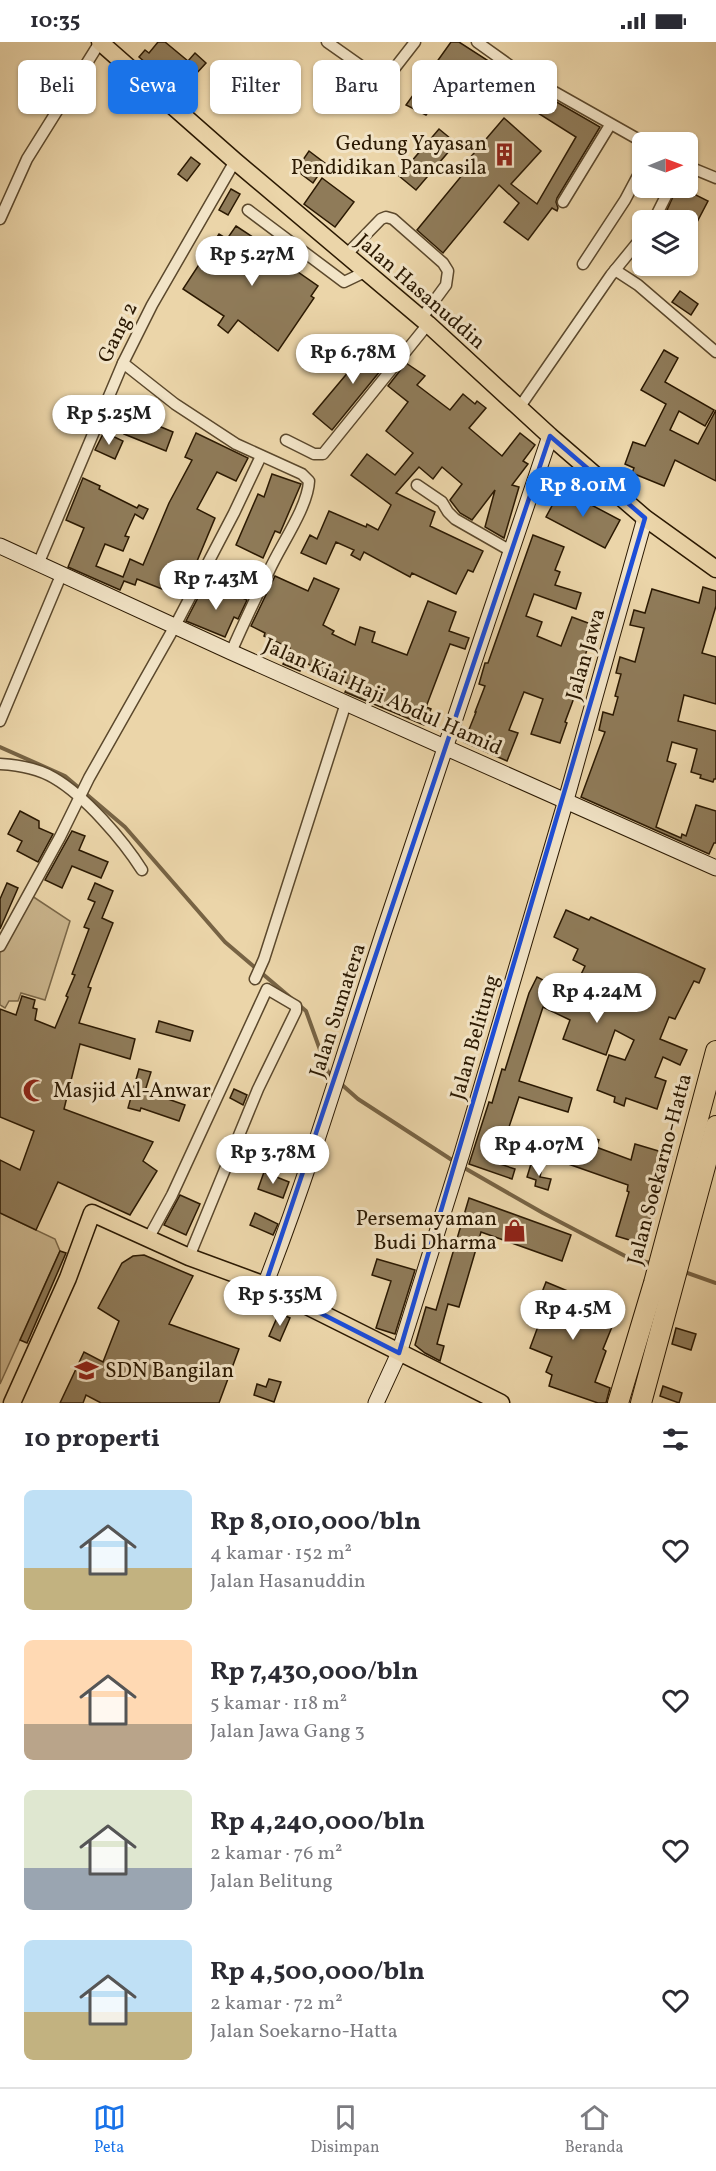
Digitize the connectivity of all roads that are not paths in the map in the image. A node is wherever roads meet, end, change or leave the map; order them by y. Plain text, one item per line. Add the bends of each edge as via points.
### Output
1 (100, 42) edge
2 (327, 42) edge
3 (415, 42) edge
4 (477, 42) edge
5 (610, 125) junction
6 (632, 136) edge
7 (235, 161) junction
8 (698, 171) edge
9 (716, 178) edge
10 (632, 188) edge
11 (563, 202) dead end
12 (248, 210) dead end
13 (0, 219) edge
14 (632, 249) edge
15 (346, 255) junction
16 (583, 264) dead end
17 (615, 270) junction
18 (364, 272) junction
19 (424, 321) junction
20 (716, 352) edge
21 (123, 363) junction
22 (519, 408) junction
23 (550, 436) junction
24 (286, 440) dead end
25 (261, 456) junction
26 (417, 485) dead end
27 (645, 518) junction
28 (0, 546) edge
29 (511, 551) junction
30 (39, 562) junction
31 (716, 569) edge
32 (62, 573) junction
33 (175, 626) junction
34 (231, 652) junction
35 (346, 703) junction
36 (0, 721) edge
37 (445, 746) junction
38 (0, 764) edge
39 (79, 795) junction
40 (566, 800) junction
41 (716, 868) edge
42 (142, 870) dead end
43 (0, 946) edge
44 (256, 977) dead end
45 (716, 1051) edge
46 (716, 1126) edge
47 (148, 1239) junction
48 (675, 1240) junction
49 (189, 1257) junction
50 (265, 1285) junction
51 (663, 1286) junction
52 (399, 1353) junction
53 (12, 1403) edge
54 (376, 1403) edge
55 (501, 1403) edge
56 (618, 1403) edge
57 (641, 1403) edge

1 - 7 main road, Jalan Hasanuddin
1 - 13 street via 27,159
2 - 3 street via 381,80 387,78
4 - 5 street via 519,72
5 - 6 street
5 - 11 street
7 - 15 main road, Jalan Hasanuddin
7 - 21 street, Gang 2
8 - 9 street
10 - 16 street
12 - 18 street via 344,282
14 - 17 street
15 - 18 main road, Jalan Hasanuddin
15 - 19 street via 381,219 393,219 443,262 448,272 446,285
17 - 20 street
17 - 22 street
18 - 19 main road, Jalan Hasanuddin
19 - 22 main road, Jalan Hasanuddin
19 - 24 street via 326,452 314,454
21 - 25 street via 204,424
21 - 30 street, Gang 2
22 - 23 main road, Jalan Hasanuddin
23 - 27 main road, Jalan Hasanuddin
23 - 29 street, Jalan Sumatera
25 - 33 street
25 - 34 street via 302,474 309,481 309,489
26 - 29 street via 442,502 455,519
27 - 31 main road, Jalan Hasanuddin
27 - 40 street, Jalan Jawa
28 - 30 street, Jalan Kiai Haji Abdul Hamid
29 - 37 street, Jalan Sumatera
30 - 32 street, Jalan Kiai Haji Abdul Hamid
32 - 33 street, Jalan Kiai Haji Abdul Hamid
32 - 36 street
33 - 34 street, Jalan Kiai Haji Abdul Hamid
33 - 39 street
34 - 35 street, Jalan Kiai Haji Abdul Hamid
35 - 37 street, Jalan Kiai Haji Abdul Hamid
35 - 44 street
37 - 40 street, Jalan Kiai Haji Abdul Hamid
37 - 50 street, Jalan Sumatera via 333,1093
38 - 39 street via 42,772
39 - 42 street
39 - 43 street
40 - 41 street, Jalan Kiai Haji Abdul Hamid
40 - 52 street, Jalan Belitung
45 - 48 highway, Jalan Soekarno-Hatta
46 - 48 highway, Jalan Soekarno-Hatta
47 - 49 main road
47 - 49 street via 267,989 296,1006 296,1011 258,1089
47 - 53 main road via 92,1213 68,1278
48 - 51 highway, Jalan Soekarno-Hatta
49 - 50 main road
50 - 52 main road
51 - 56 highway, Jalan Soekarno-Hatta
51 - 57 highway, Jalan Soekarno-Hatta
52 - 54 street, Jalan Belitung
52 - 55 main road

